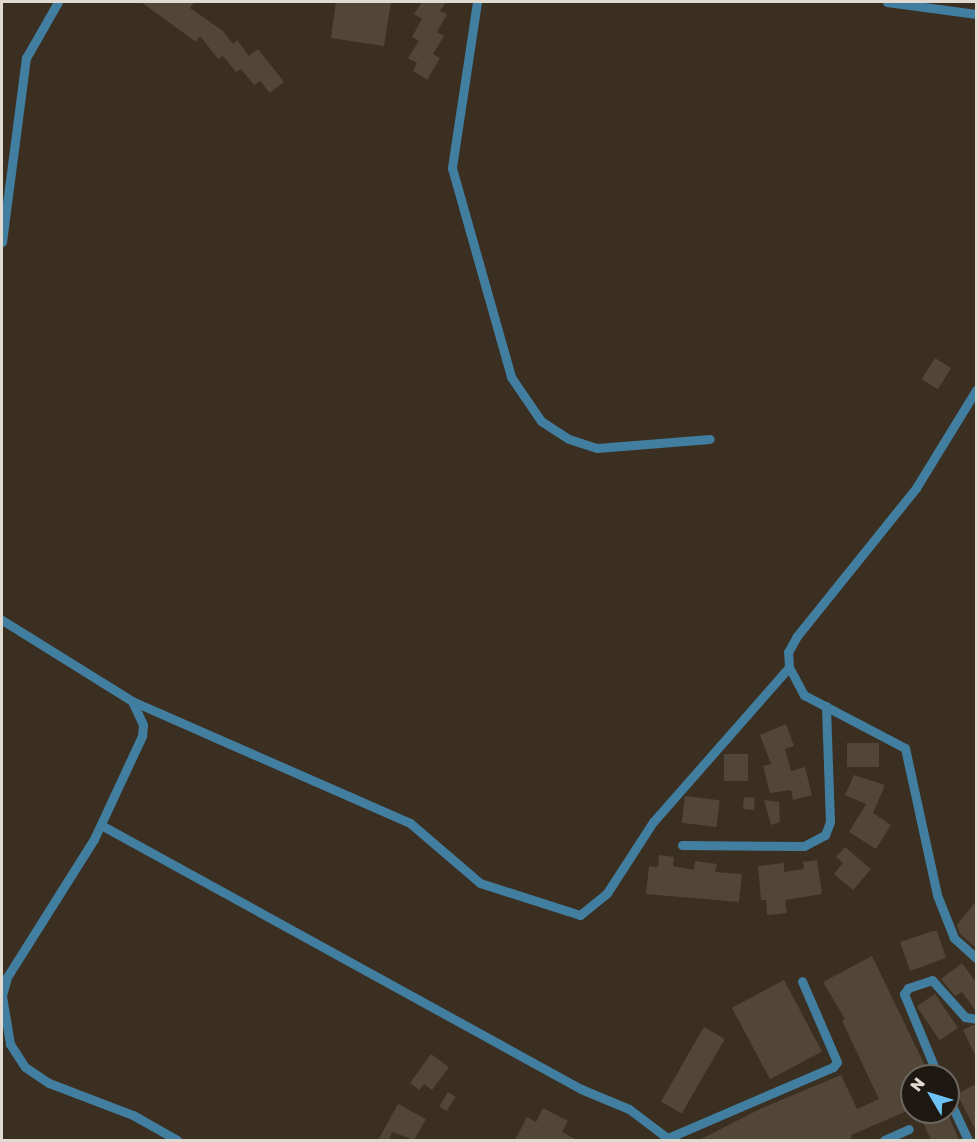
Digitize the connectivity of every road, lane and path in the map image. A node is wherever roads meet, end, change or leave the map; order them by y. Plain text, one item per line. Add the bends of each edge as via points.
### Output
1 (58, 2) edge
2 (477, 2) edge
3 (887, 2) edge
4 (976, 14) edge
5 (2, 242) edge
6 (976, 390) edge
7 (710, 439) dead end
8 (2, 620) edge
9 (789, 667) junction
10 (132, 701) junction
11 (826, 706) junction
12 (101, 825) junction
13 (682, 845) dead end
14 (976, 958) edge
15 (802, 981) dead end
16 (976, 1019) edge
17 (933, 1064) edge
18 (960, 1123) edge
19 (909, 1129) dead end
20 (669, 1139) edge
21 (177, 1140) edge
22 (884, 1140) edge
23 (968, 1140) edge

1 - 5 street via 40,27 26,58
2 - 7 street via 452,168 511,377 541,421 597,448
3 - 4 street
6 - 9 street via 916,488 797,636 788,652
8 - 10 street
9 - 10 street via 653,822 607,893 580,915 480,883 410,823
9 - 11 street via 804,695
10 - 12 street via 140,713 142,736
11 - 13 street via 830,822 825,835 804,846
11 - 14 street via 905,748 937,895 954,938
12 - 20 street via 581,1089 629,1109
12 - 21 street via 7,977 2,996 5,1026 10,1044 25,1067 49,1083 133,1115
15 - 20 street via 837,1062
16 - 17 street via 964,1017 932,980 908,988 904,994
18 - 23 street
19 - 22 street

